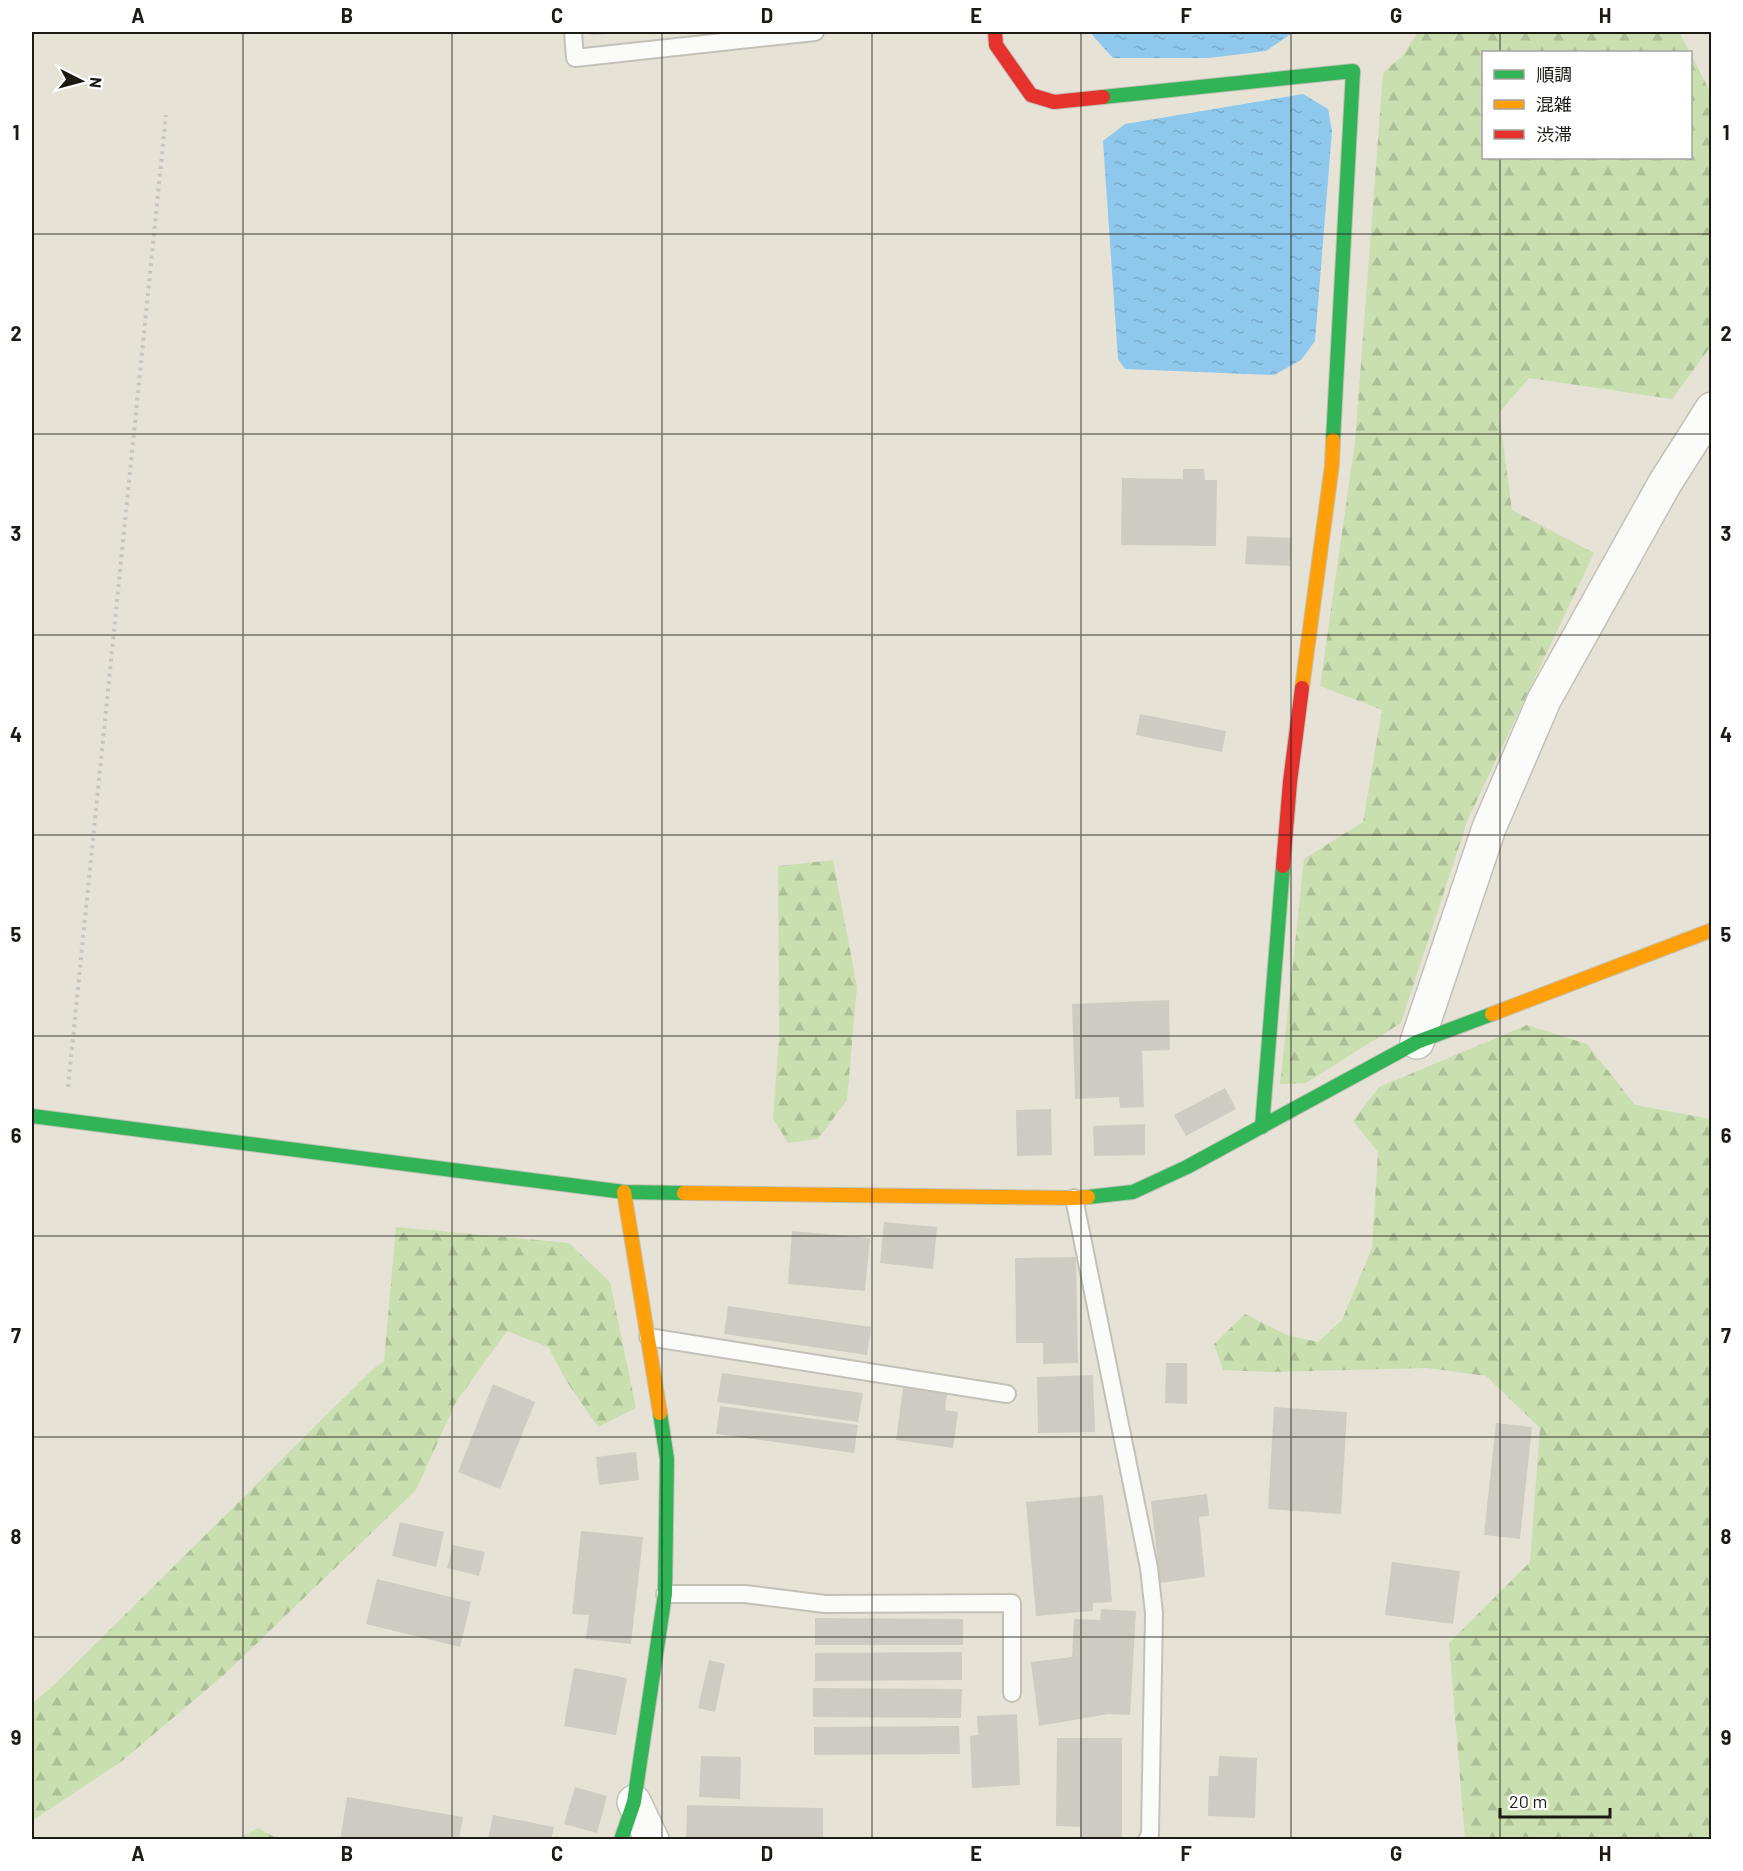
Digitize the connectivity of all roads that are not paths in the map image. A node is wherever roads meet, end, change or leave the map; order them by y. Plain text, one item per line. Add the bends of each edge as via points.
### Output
1 (573, 32) edge
2 (815, 32) edge
3 (995, 32) edge
4 (752, 35) edge
5 (1712, 409) edge
6 (1712, 930) edge
7 (1417, 1042) junction
8 (32, 1116) edge
9 (1262, 1127) junction
10 (624, 1192) junction
11 (1074, 1198) junction
12 (648, 1337) junction
13 (1007, 1394) dead end
14 (665, 1594) junction
15 (1012, 1693) dead end
16 (634, 1802) junction
17 (621, 1839) edge
18 (652, 1839) edge
19 (1148, 1839) edge

1 - 4 lane via 575,58
2 - 4 lane
3 - 9 street via 996,45 1031,94 1054,102 1353,71 1332,465 1290,782
5 - 7 street via 1665,483 1544,700 1489,828
6 - 7 street
7 - 9 street
8 - 10 street
9 - 11 street via 1133,1192
10 - 11 street
10 - 12 street
11 - 19 lane via 1149,1568 1154,1613
12 - 13 lane
12 - 14 street via 667,1459
14 - 15 lane via 745,1594 825,1604 1012,1603
14 - 16 street
16 - 17 street
16 - 18 street

